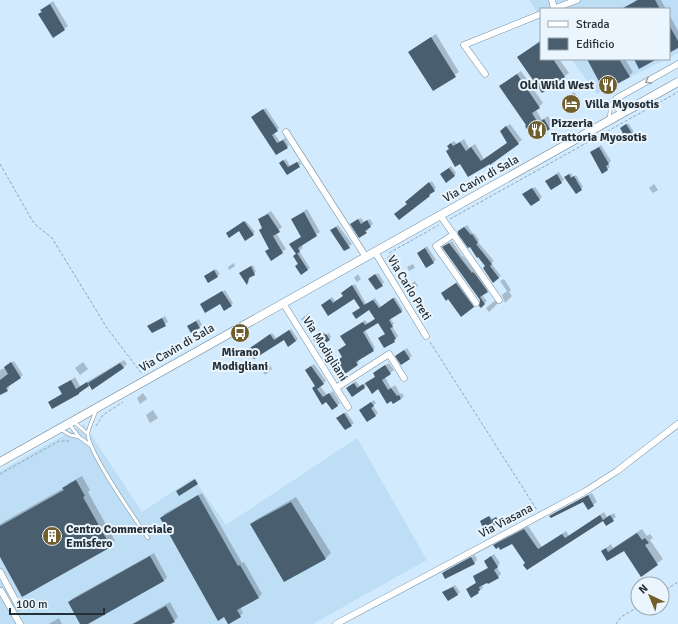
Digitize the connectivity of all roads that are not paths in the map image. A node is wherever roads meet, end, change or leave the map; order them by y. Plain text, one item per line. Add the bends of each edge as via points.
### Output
1 (577, 0) edge
2 (557, 8) edge
3 (540, 14) edge
4 (678, 64) edge
5 (485, 74) dead end
6 (678, 82) edge
7 (617, 98) junction
8 (624, 112) junction
9 (607, 121) junction
10 (286, 132) dead end
11 (443, 218) junction
12 (454, 234) junction
13 (377, 255) junction
14 (366, 257) junction
15 (499, 300) dead end
16 (283, 303) junction
17 (476, 303) dead end
18 (426, 336) road end
19 (404, 378) dead end
20 (336, 388) junction
21 (348, 407) dead end
22 (97, 408) junction
23 (71, 422) junction
24 (678, 424) edge
25 (59, 428) junction
26 (88, 434) junction
27 (79, 437) junction
28 (90, 445) junction
29 (0, 462) edge
30 (148, 538) dead end
31 (0, 572) edge
32 (1, 591) dead end
33 (19, 607) joint
34 (13, 611) junction
35 (20, 624) edge
36 (336, 624) edge

1 - 2 street
3 - 5 street via 464,45
4 -> 7 street
6 - 8 main road, Via Cavin di Sala
7 - 8 lane via 616,107 620,112
7 - 9 lane via 611,104 611,116
8 - 9 main road, Via Cavin di Sala
9 - 11 main road, Via Cavin di Sala
10 - 14 street
11 - 12 street
11 - 13 main road, Via Cavin di Sala
12 - 15 street
12 - 17 street via 436,246
13 - 14 main road, Via Cavin di Sala
13 - 18 street, Via Carlo Preti
14 - 16 main road, Via Cavin di Sala
16 - 20 street, Via Modigliani
16 - 22 main road, Via Cavin di Sala
19 - 20 street via 389,354
20 - 21 street, Via Modigliani
22 - 23 main road, Via Cavin di Sala
22 - 26 lane
23 - 25 main road, Via Cavin di Sala
23 - 26 lane
23 - 27 lane
24 - 36 street, Via Viasana via 602,481
25 - 27 lane
25 - 29 main road, Via Cavin di Sala
26 - 28 lane
27 - 28 lane
28 - 30 lane
31 - 33 street
32 - 34 street
33 - 34 lane
34 - 35 street

